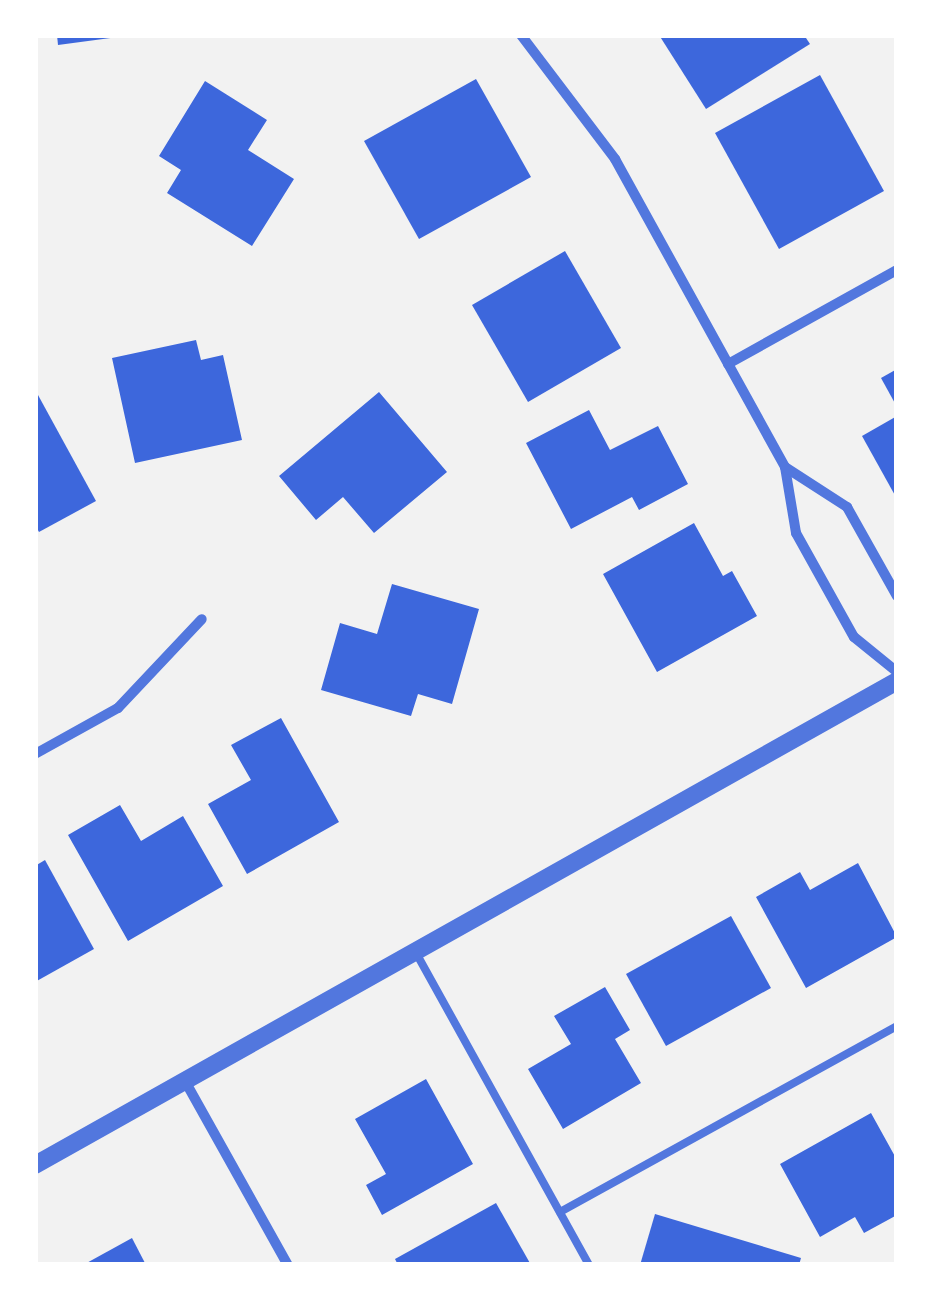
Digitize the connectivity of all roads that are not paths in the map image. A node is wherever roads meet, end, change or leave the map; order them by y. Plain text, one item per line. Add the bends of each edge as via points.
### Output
1 (521, 35) edge
2 (897, 270) edge
3 (728, 364) junction
4 (786, 467) junction
5 (897, 596) edge
6 (202, 619) dead end
7 (897, 672) edge
8 (897, 682) edge
9 (35, 754) edge
10 (415, 951) junction
11 (897, 1026) edge
12 (185, 1081) junction
13 (35, 1165) edge
14 (560, 1212) junction
15 (288, 1265) edge
16 (590, 1265) edge

1 - 3 street via 615,159
2 - 3 street
3 - 4 street
4 - 5 street via 847,506
4 - 7 street via 796,532 854,637
6 - 9 street via 118,708
8 - 10 street
10 - 12 street
10 - 14 lane
11 - 14 lane
12 - 13 street
12 - 15 street
14 - 16 lane

